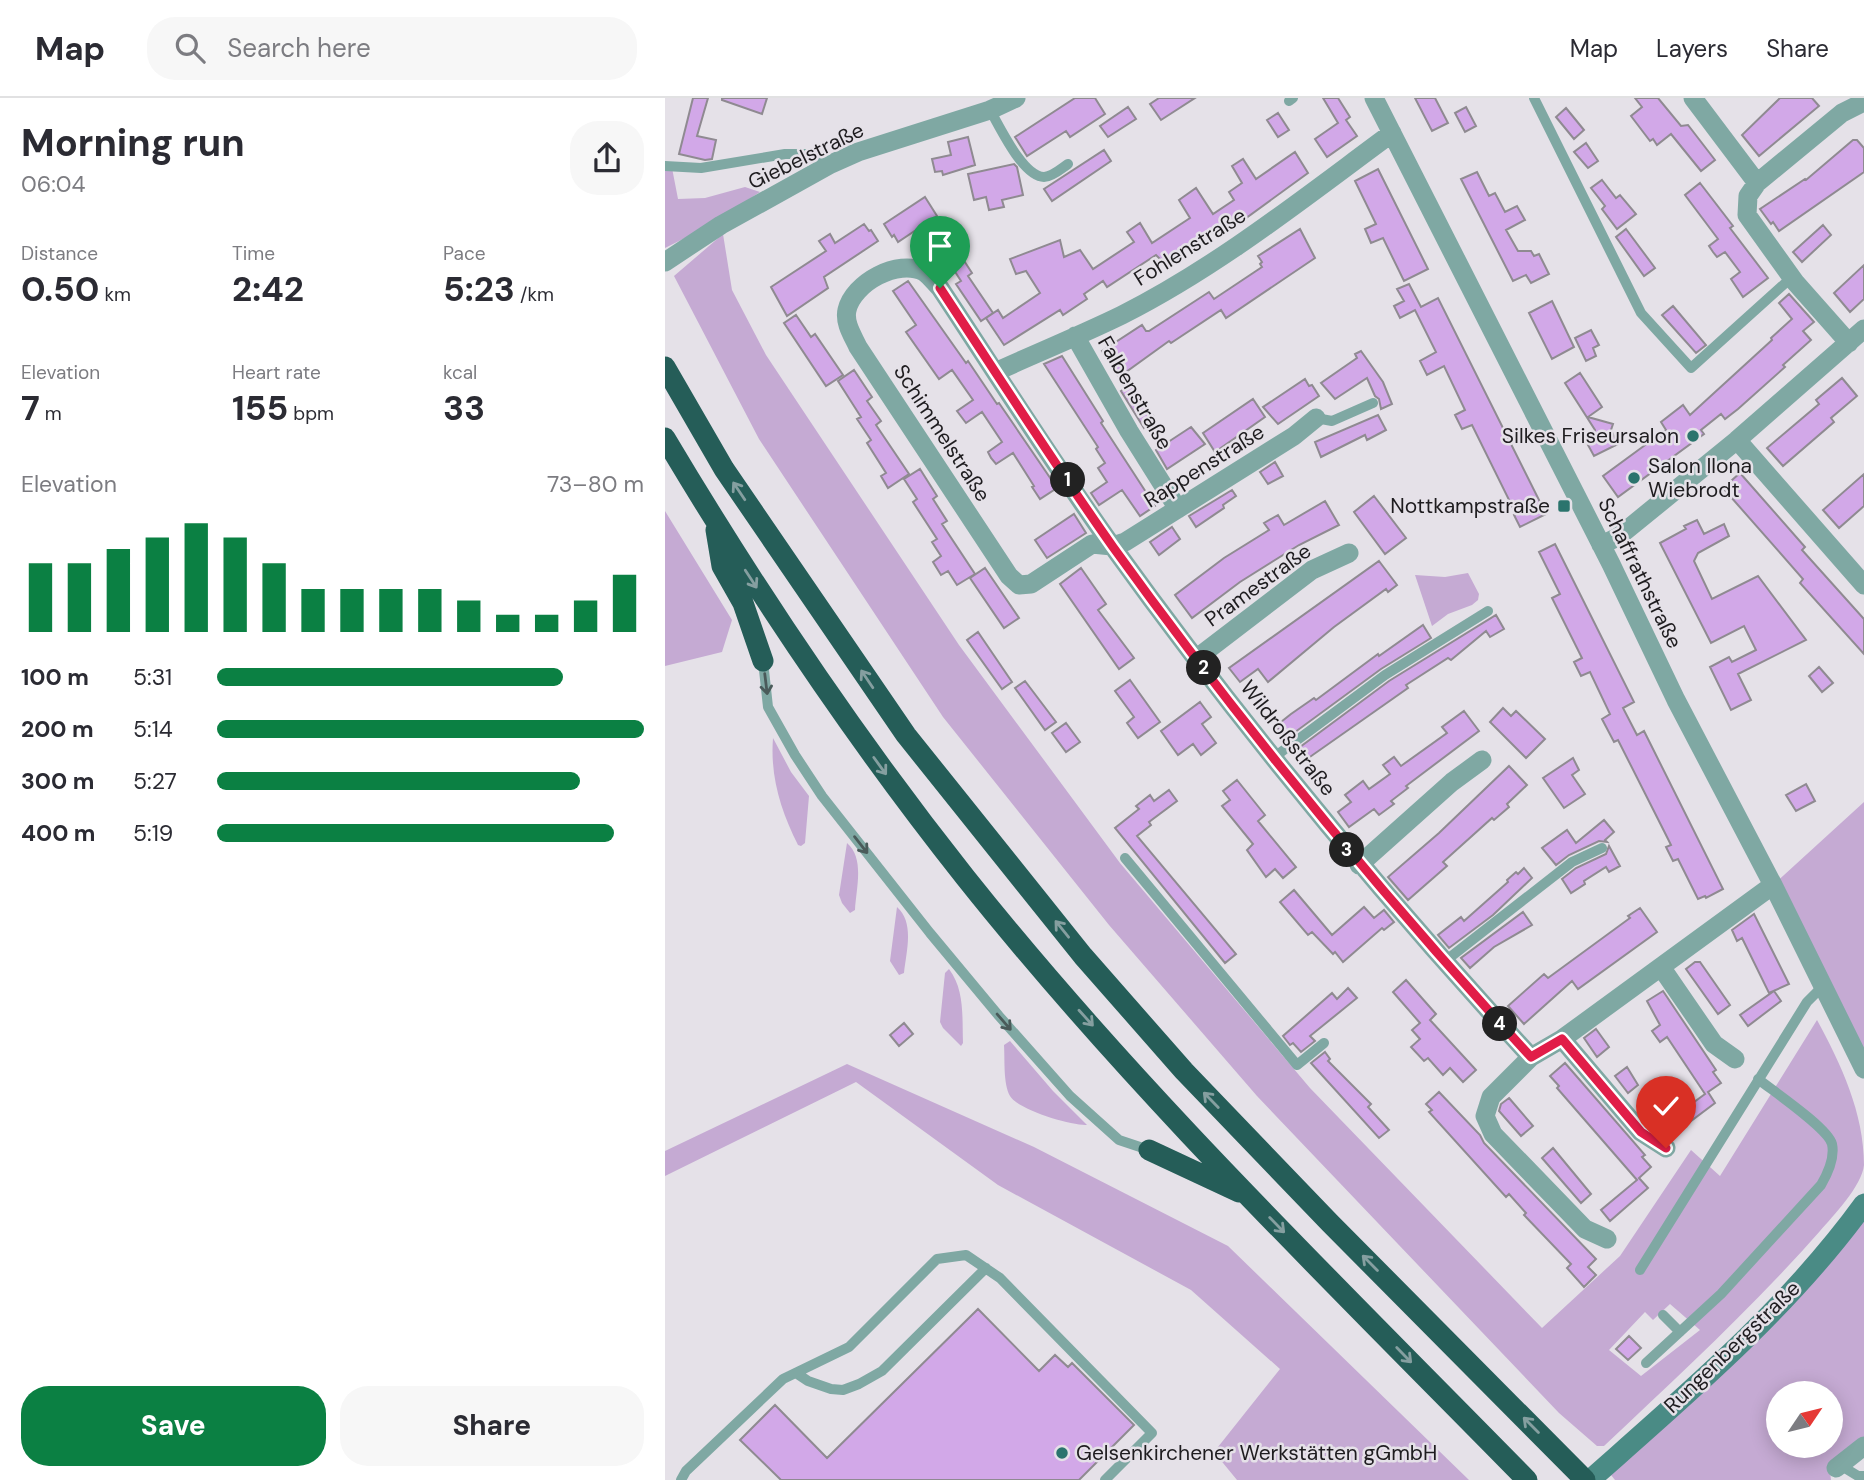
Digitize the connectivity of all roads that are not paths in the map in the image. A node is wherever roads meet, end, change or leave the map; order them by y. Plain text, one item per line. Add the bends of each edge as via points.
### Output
1 (1016, 98) edge
2 (1374, 98) edge
3 (1534, 98) edge
4 (1693, 98) edge
5 (1864, 102) edge
6 (990, 110) junction
7 (1392, 133) junction
8 (831, 164) junction
9 (1068, 164) dead end
10 (665, 166) edge
11 (1757, 183) junction
12 (672, 258) edge
13 (1792, 277) junction
14 (940, 288) joint
15 (1864, 329) edge
16 (1075, 335) junction
17 (1849, 343) junction
18 (665, 367) edge
19 (995, 372) junction
20 (1373, 404) dead end
21 (1316, 418) joint
22 (665, 438) edge
23 (1737, 440) junction
24 (1178, 509) junction
25 (715, 521) junction
26 (1601, 545) junction
27 (1112, 546) junction
28 (1349, 553) dead end
29 (1864, 585) edge
30 (1488, 611) dead end
31 (1197, 658) junction
32 (762, 661) joint
33 (1272, 758) junction
34 (1482, 760) dead end
35 (1602, 848) dead end
36 (1125, 858) dead end
37 (1359, 865) junction
38 (1773, 885) junction
39 (1443, 962) junction
40 (1661, 967) junction
41 (1822, 987) junction
42 (1562, 1039) junction
43 (1324, 1043) dead end
44 (1531, 1057) junction
45 (1735, 1059) dead end
46 (1864, 1069) edge
47 (1758, 1079) junction
48 (1666, 1148) dead end
49 (1149, 1150) joint
50 (1250, 1197) junction
51 (1864, 1204) edge
52 (1607, 1239) dead end
53 (986, 1269) junction
54 (1640, 1270) dead end
55 (1663, 1315) dead end
56 (1680, 1332) junction
57 (1646, 1363) dead end
58 (796, 1373) junction
59 (1864, 1446) edge
60 (1837, 1471) edge
61 (1864, 1476) edge
62 (681, 1480) edge
63 (1105, 1480) edge
64 (1527, 1480) edge
65 (1587, 1480) edge

1 - 6 street, Giebelstraße
2 - 7 street, Schaffrathstraße
3 - 13 lane via 1641,313 1691,368
4 - 11 street
5 - 11 street via 1842,113
6 - 8 street, Giebelstraße
6 - 9 lane via 1031,172 1049,176
7 - 16 street, Fohlenstraße via 1185,279
7 - 26 street, Schaffrathstraße
8 - 10 lane via 806,154 785,154 701,168
8 - 12 street, Giebelstraße
11 - 13 street via 1748,196 1747,215
13 - 17 street
14 - 19 street, Wildroßstraße
14 - 27 street, Schimmelstraße via 924,272 889,270 861,286 847,309 848,327 1009,576 1019,584 1031,584 1092,544
15 - 17 street
16 - 19 street, Fohlenstraße
16 - 24 street, Falbenstraße
17 - 23 street
65 -> 18 highway via 1202,1090 1083,956 906,735 724,469
19 - 27 street, Wildroßstraße
20 - 21 lane via 1332,421
21 - 24 street, Rappenstraße
22 - 25 highway
23 - 26 street via 1618,537
23 - 29 street
24 - 27 street, Rappenstraße
25 - 32 highway via 722,566 744,603
25 -> 50 highway via 796,648 884,773 966,878 1060,990
26 - 38 street, Schaffrathstraße
27 - 31 street, Wildroßstraße
28 - 31 street, Pramestraße via 1313,569
30 - 33 lane via 1385,675
31 - 33 street, Wildroßstraße
32 -> 49 lane via 768,707 795,755 930,933 1070,1096 1119,1140
33 - 37 street, Wildroßstraße
34 - 37 street
35 - 39 lane via 1572,862
36 - 43 lane via 1297,1065
37 - 39 street, Wildroßstraße
38 - 40 street
38 - 41 street, Schaffrathstraße
39 - 44 street, Wildroßstraße
40 - 42 street
40 - 45 street via 1714,1044
41 - 46 street, Schaffrathstraße
41 - 47 lane via 1807,1002
42 - 44 street
42 - 48 street via 1641,1132
44 - 52 street via 1491,1097 1485,1116 1493,1134 1585,1228
47 - 54 lane
47 - 56 lane via 1825,1131 1832,1144 1830,1169 1821,1185 1730,1284
49 - 50 highway
50 -> 64 highway
51 - 65 street, Rungenbergstraße via 1758,1325
53 - 58 lane via 966,1255 937,1259 849,1347
53 - 58 lane via 882,1371 859,1384 831,1389
53 - 63 lane via 1152,1433
55 - 56 lane
56 - 57 lane
58 - 62 lane via 768,1390
59 - 60 street
60 - 61 lane

